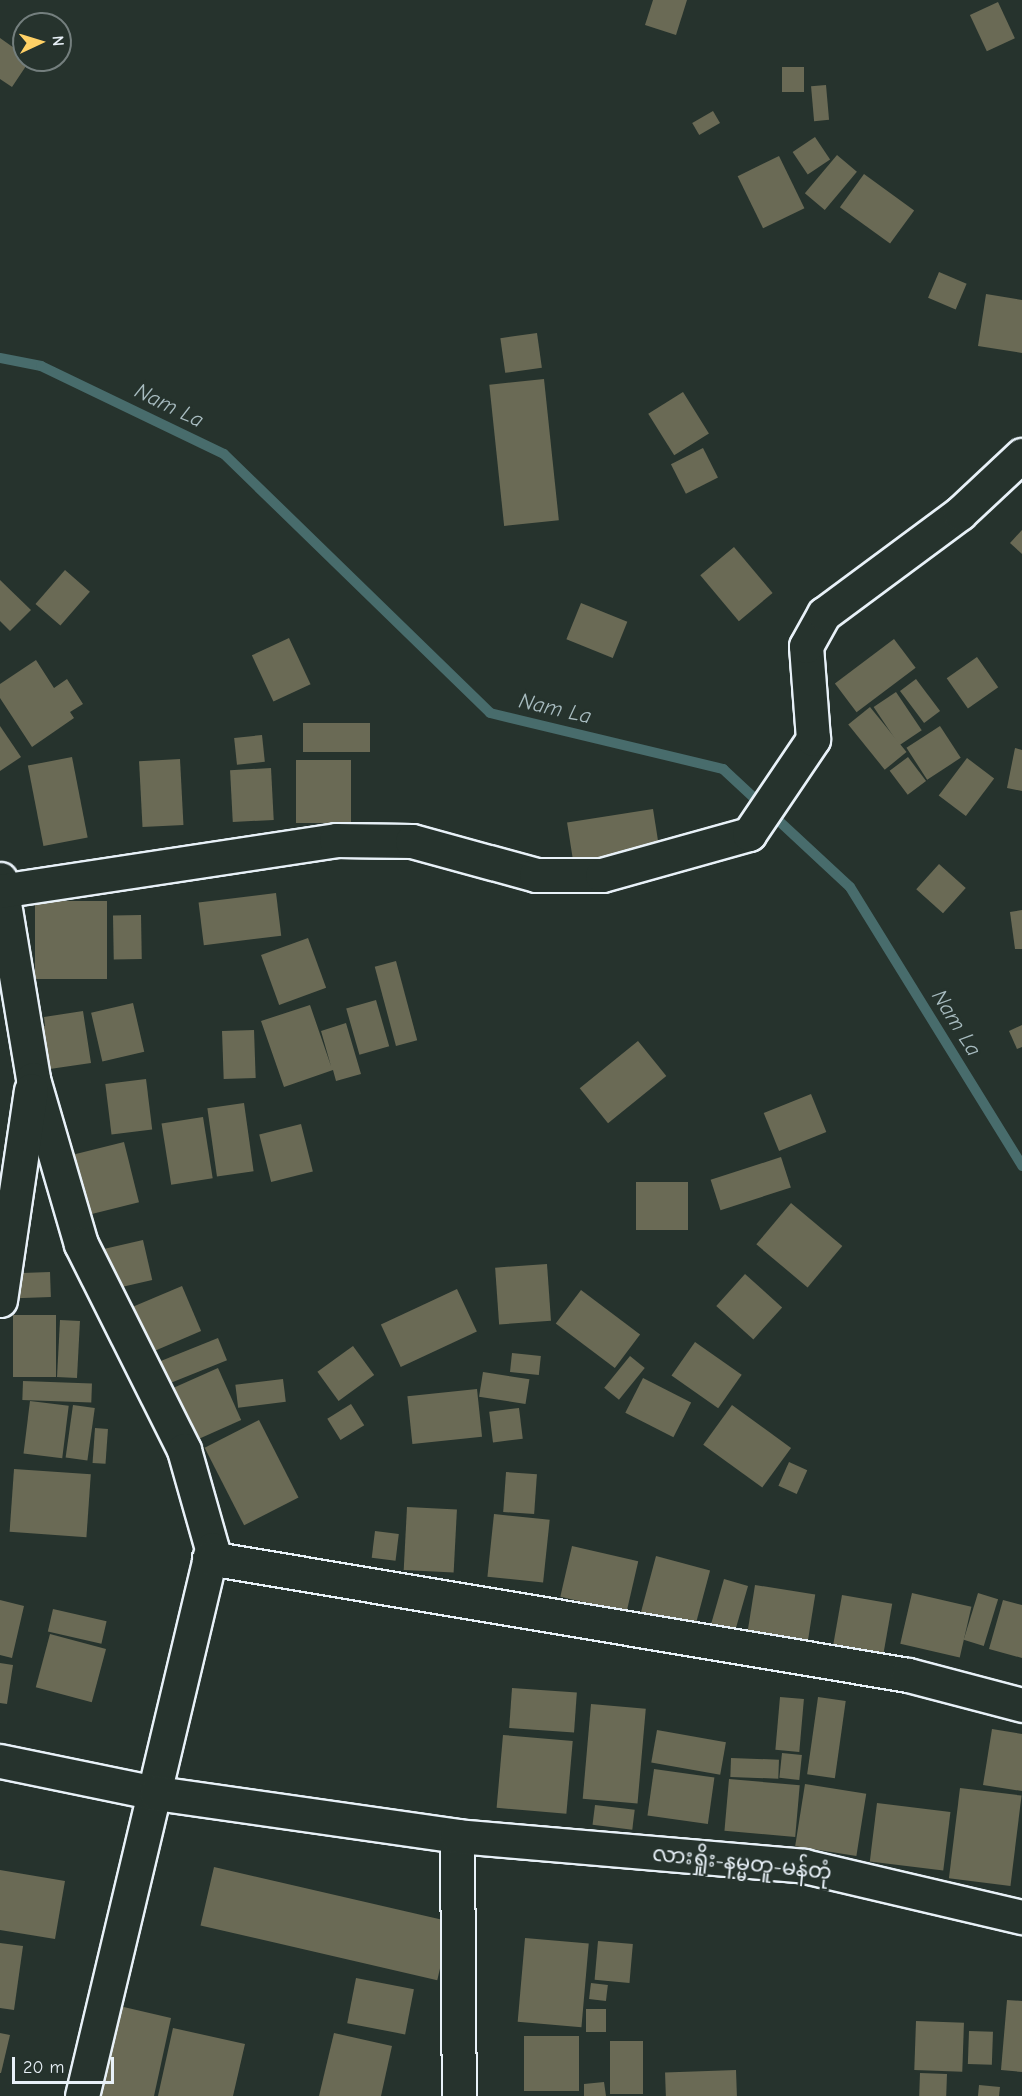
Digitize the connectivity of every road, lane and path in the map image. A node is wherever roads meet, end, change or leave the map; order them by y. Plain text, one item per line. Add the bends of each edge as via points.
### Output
1 (1022, 455) edge
2 (0, 879) edge
3 (0, 891) edge
4 (33, 1079) junction
5 (0, 1300) edge
6 (209, 1558) junction
7 (1022, 1704) edge
8 (0, 1761) edge
9 (156, 1793) junction
10 (457, 1836) junction
11 (1022, 1917) edge
12 (82, 2096) edge
13 (459, 2096) edge

1 - 3 street via 960,513 824,614 806,646 813,738 749,834 603,875 536,875 412,841 336,840
2 - 3 street
3 - 4 street
4 - 5 street
4 - 6 street via 81,1244 184,1450 212,1549
6 - 7 street via 908,1675
6 - 9 street
8 - 9 street, လားရှိုး-နမ္မတူ-မန်တုံ
9 - 10 street, လားရှိုး-နမ္မတူ-မန်တုံ
9 - 12 street
10 - 11 street, လားရှိုး-နမ္မတူ-မန်တုံ via 804,1866 989,1906
10 - 13 street

